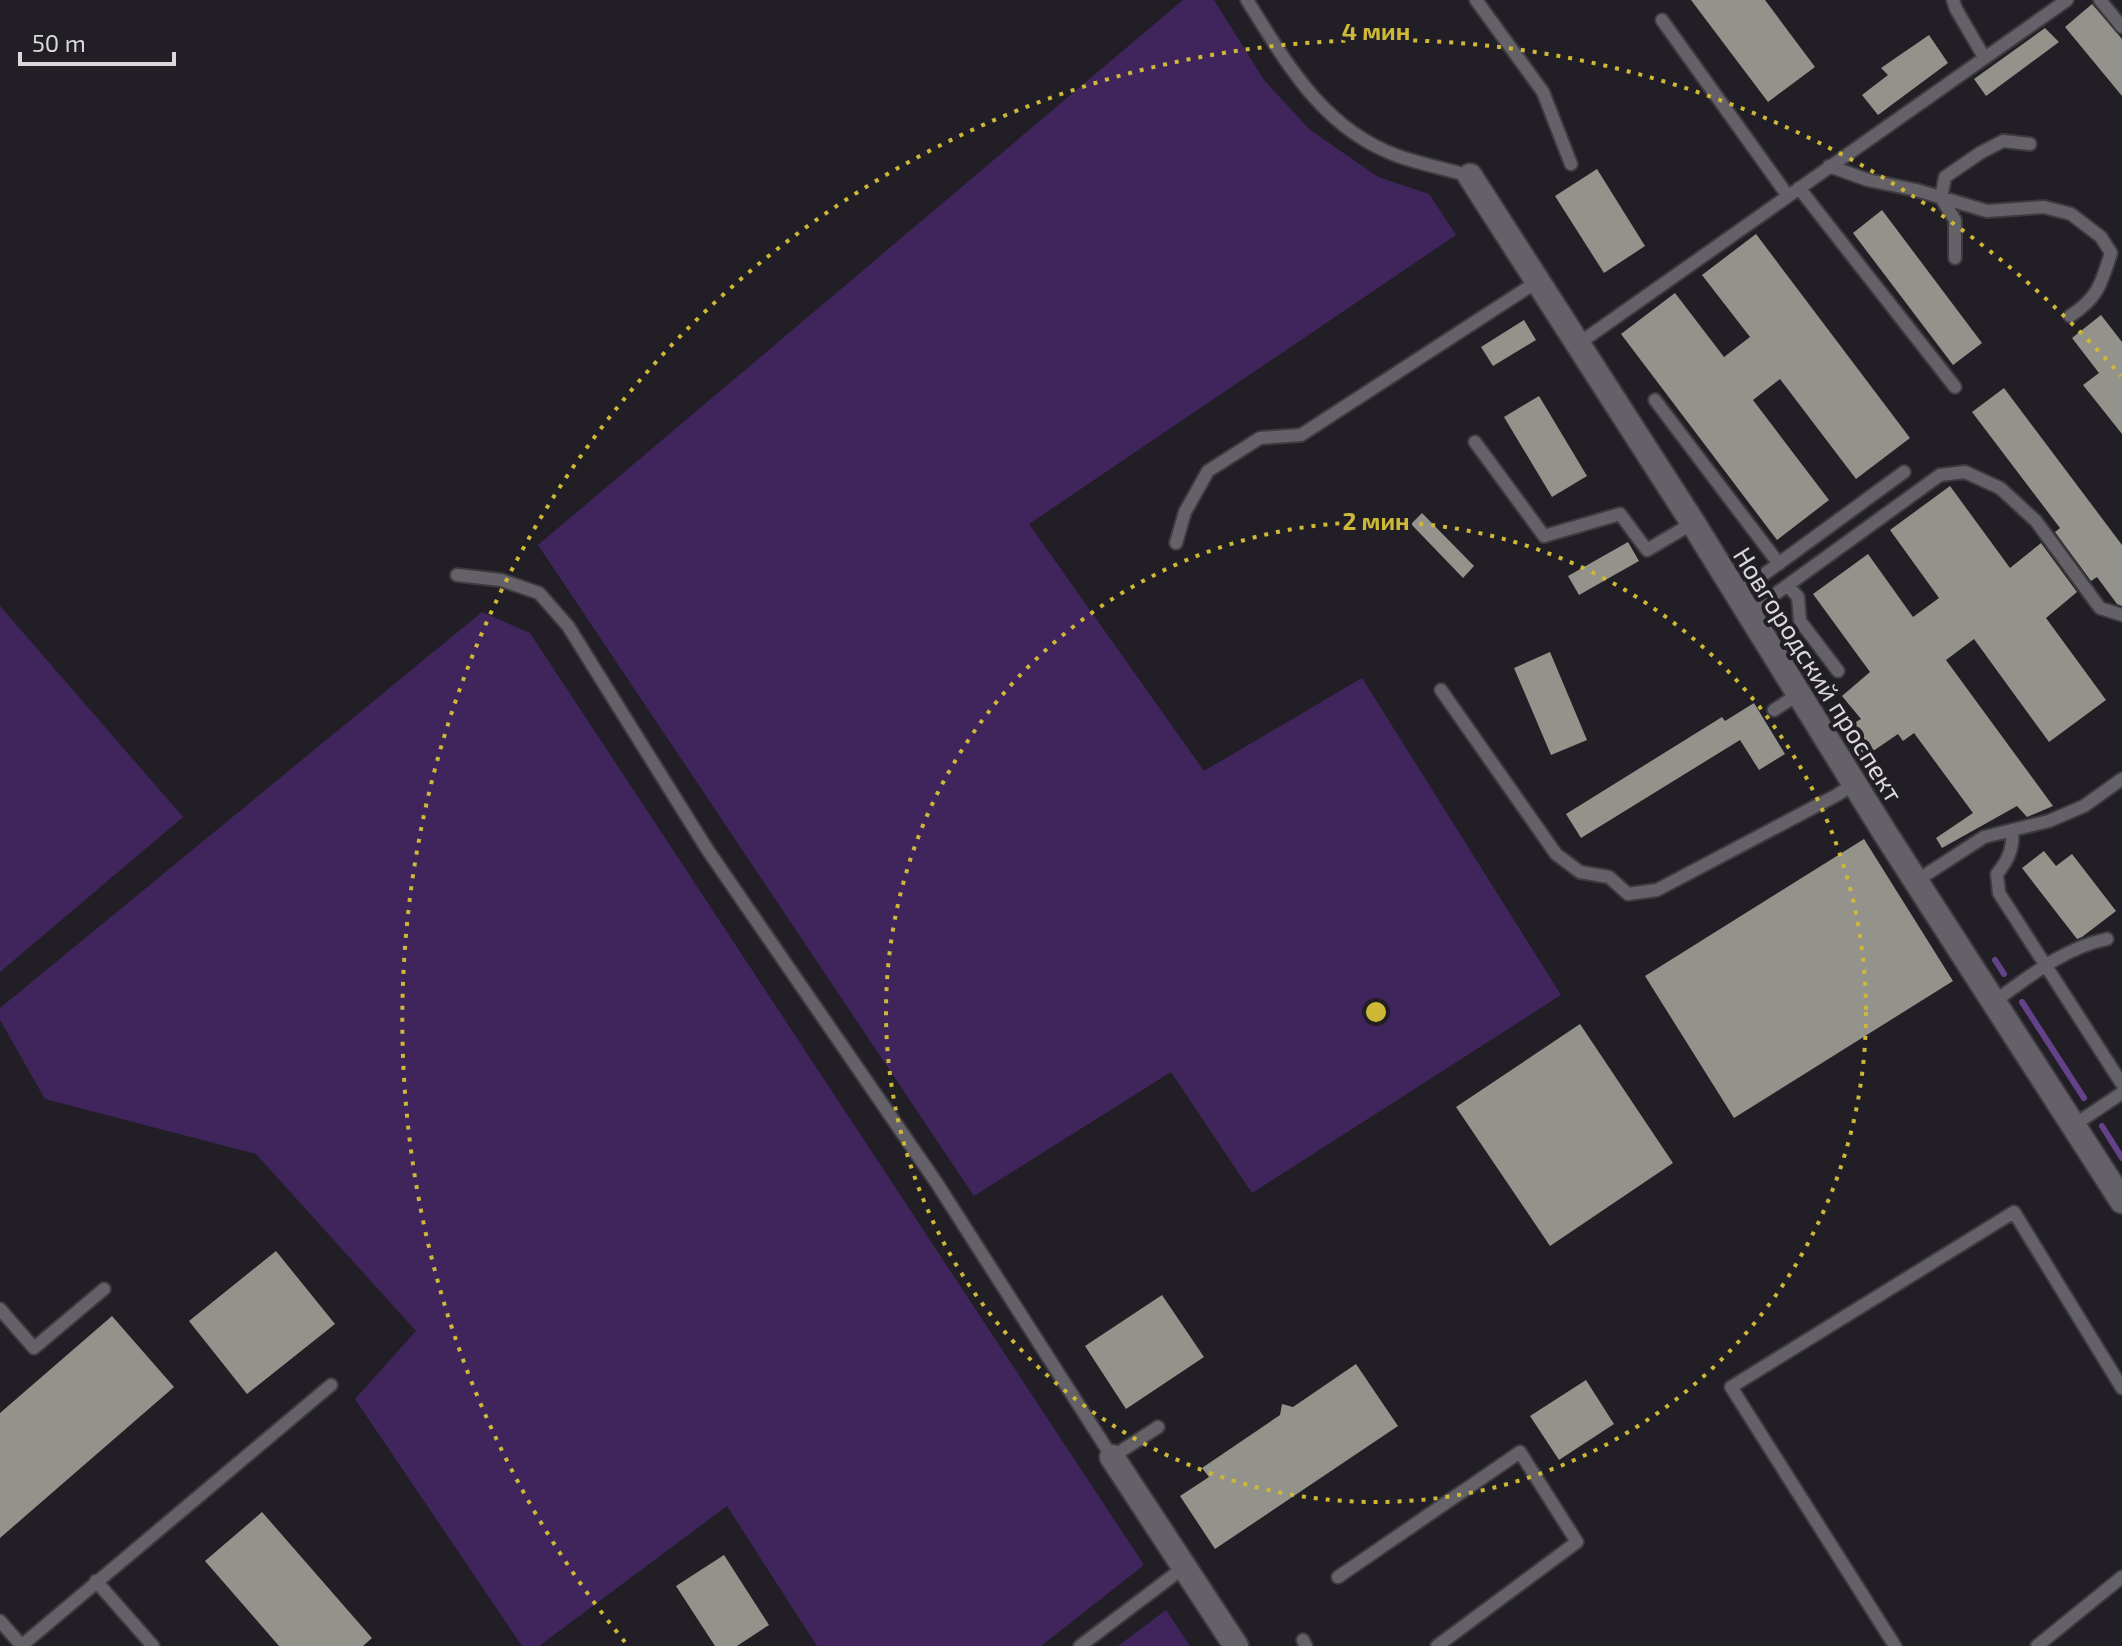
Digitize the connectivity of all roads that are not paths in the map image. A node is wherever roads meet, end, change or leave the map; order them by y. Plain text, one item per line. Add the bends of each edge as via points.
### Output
1 (1247, 0) edge
2 (1476, 0) edge
3 (1953, 0) edge
4 (2067, 0) edge
5 (2100, 0) edge
6 (1662, 20) dead end
7 (2122, 27) edge
8 (1984, 57) junction
9 (2030, 144) dead end
10 (1571, 164) dead end
11 (1829, 166) junction
12 (1470, 176) joint
13 (1793, 192) junction
14 (1941, 198) junction
15 (1955, 258) dead end
16 (1538, 281) junction
17 (2070, 316) dead end
18 (1578, 344) junction
19 (1955, 387) dead end
20 (1655, 400) dead end
21 (1475, 442) dead end
22 (1904, 472) dead end
23 (1693, 523) junction
24 (1176, 543) dead end
25 (1779, 564) junction
26 (457, 575) dead end
27 (1788, 586) junction
28 (1743, 603) junction
29 (2122, 615) edge
30 (1838, 671) dead end
31 (1441, 690) dead end
32 (1800, 693) junction
33 (1774, 710) dead end
34 (2122, 779) edge
35 (1855, 783) junction
36 (2012, 830) junction
37 (1916, 881) junction
38 (2107, 939) dead end
39 (2046, 966) junction
40 (1995, 1001) junction
41 (2122, 1084) edge
42 (2122, 1093) edge
43 (2074, 1125) junction
44 (2122, 1201) edge
45 (104, 1289) dead end
46 (0, 1309) edge
47 (331, 1385) dead end
48 (2122, 1388) edge
49 (1158, 1427) dead end
50 (1112, 1457) junction
51 (1183, 1568) junction
52 (1338, 1577) dead end
53 (2122, 1577) edge
54 (96, 1581) junction
55 (0, 1621) edge
56 (22, 1646) edge
57 (153, 1646) edge
58 (1080, 1646) edge
59 (1236, 1646) edge
60 (1437, 1646) edge
61 (1895, 1646) edge
62 (2037, 1646) edge

1 - 12 lane via 1313,100 1340,124 1398,156
2 - 10 lane via 1543,92
3 - 8 lane
4 - 8 lane
5 - 7 lane
6 - 13 lane
8 - 11 lane
9 - 14 lane via 2003,141 1980,153 1945,177
11 - 13 lane
11 - 14 lane
12 - 16 street, Новгородский проспект
13 - 18 lane
13 - 19 lane
14 - 15 lane via 1955,220
14 - 17 lane via 1987,211 2044,207 2071,214 2101,237 2111,253 2102,281 2090,304
16 - 18 street, Новгородский проспект
16 - 24 lane via 1301,435 1260,438 1208,471 1185,512
18 - 23 street, Новгородский проспект
20 - 25 lane
21 - 23 lane via 1544,536 1620,514 1647,550
22 - 25 lane
23 - 28 street, Новгородский проспект
25 - 28 lane
26 - 50 lane via 501,580 539,593 568,626 707,849 936,1182
27 - 28 lane
27 - 29 lane via 1940,475 1965,472 2000,488 2036,521 2100,608
27 - 30 lane via 1798,597 1800,621
28 - 32 street, Новгородский проспект
31 - 35 lane via 1556,854 1580,872 1609,877 1628,894 1657,890
32 - 33 lane
32 - 35 street, Новгородский проспект
34 - 36 lane via 2084,806
35 - 37 street, Новгородский проспект
36 - 37 lane via 1984,837
36 - 39 lane via 2009,859 1997,874 1999,893
37 - 40 street, Новгородский проспект
38 - 39 lane via 2087,943
39 - 40 lane
39 - 41 lane
40 - 43 street, Новгородский проспект
42 - 43 lane
43 - 44 street, Новгородский проспект
45 - 46 lane via 34,1348
47 - 54 lane
48 - 61 lane via 2014,1212 1731,1387
49 - 50 lane
50 - 51 street
51 - 58 lane
51 - 59 street
52 - 60 lane via 1520,1452 1577,1542
53 - 62 lane
54 - 56 lane
54 - 57 lane
55 - 56 lane

